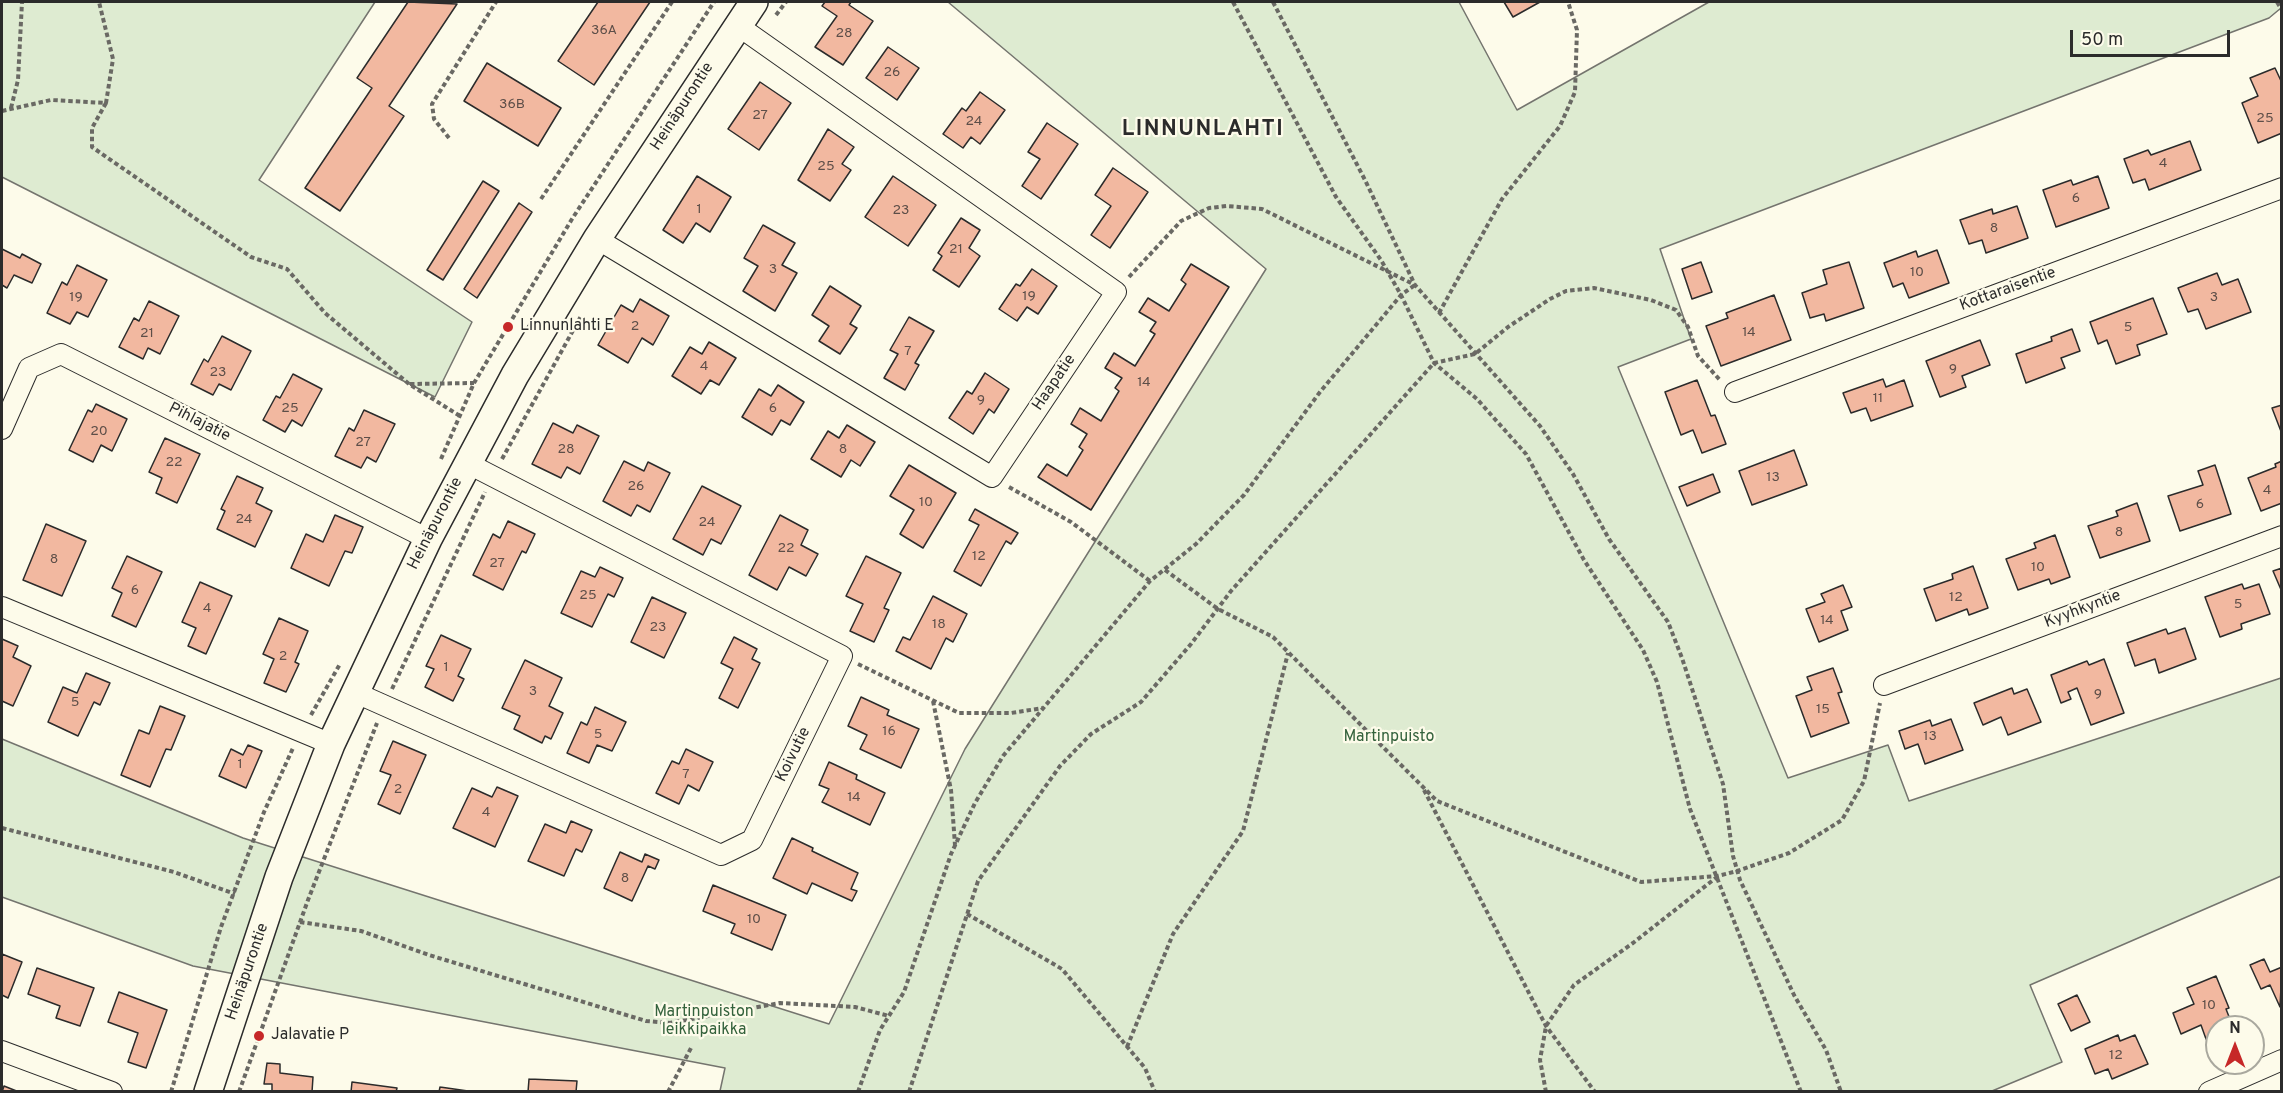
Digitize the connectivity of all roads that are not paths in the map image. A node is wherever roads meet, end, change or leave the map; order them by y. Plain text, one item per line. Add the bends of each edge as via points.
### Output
1 (754, 2) edge
2 (737, 25) junction
3 (2282, 188) edge
4 (597, 239) junction
5 (1734, 392) road end
6 (2, 429) edge
7 (467, 463) junction
8 (2282, 536) edge
9 (429, 539) junction
10 (2, 607) edge
11 (1884, 685) road end
12 (354, 692) junction
13 (331, 744) junction
14 (2, 1051) edge
15 (2282, 1060) edge
16 (112, 1092) edge
17 (208, 1092) edge
18 (2209, 1092) edge

1 - 2 street, Heinäpurontie
2 - 4 street, Heinäpurontie
2 - 4 street, Haapatie via 1116,292 992,477
3 - 5 street, Kottaraisentie
4 - 7 street, Heinäpurontie
6 - 9 street, Pihlajatie via 29,368 61,354
7 - 9 street, Heinäpurontie
7 - 12 street, Koivutie via 842,656 752,840 721,855
8 - 11 street, Kyyhkyntie
9 - 12 street, Heinäpurontie
10 - 13 street
12 - 13 street, Heinäpurontie
13 - 17 street, Heinäpurontie via 279,877
14 - 16 street
15 - 18 street

